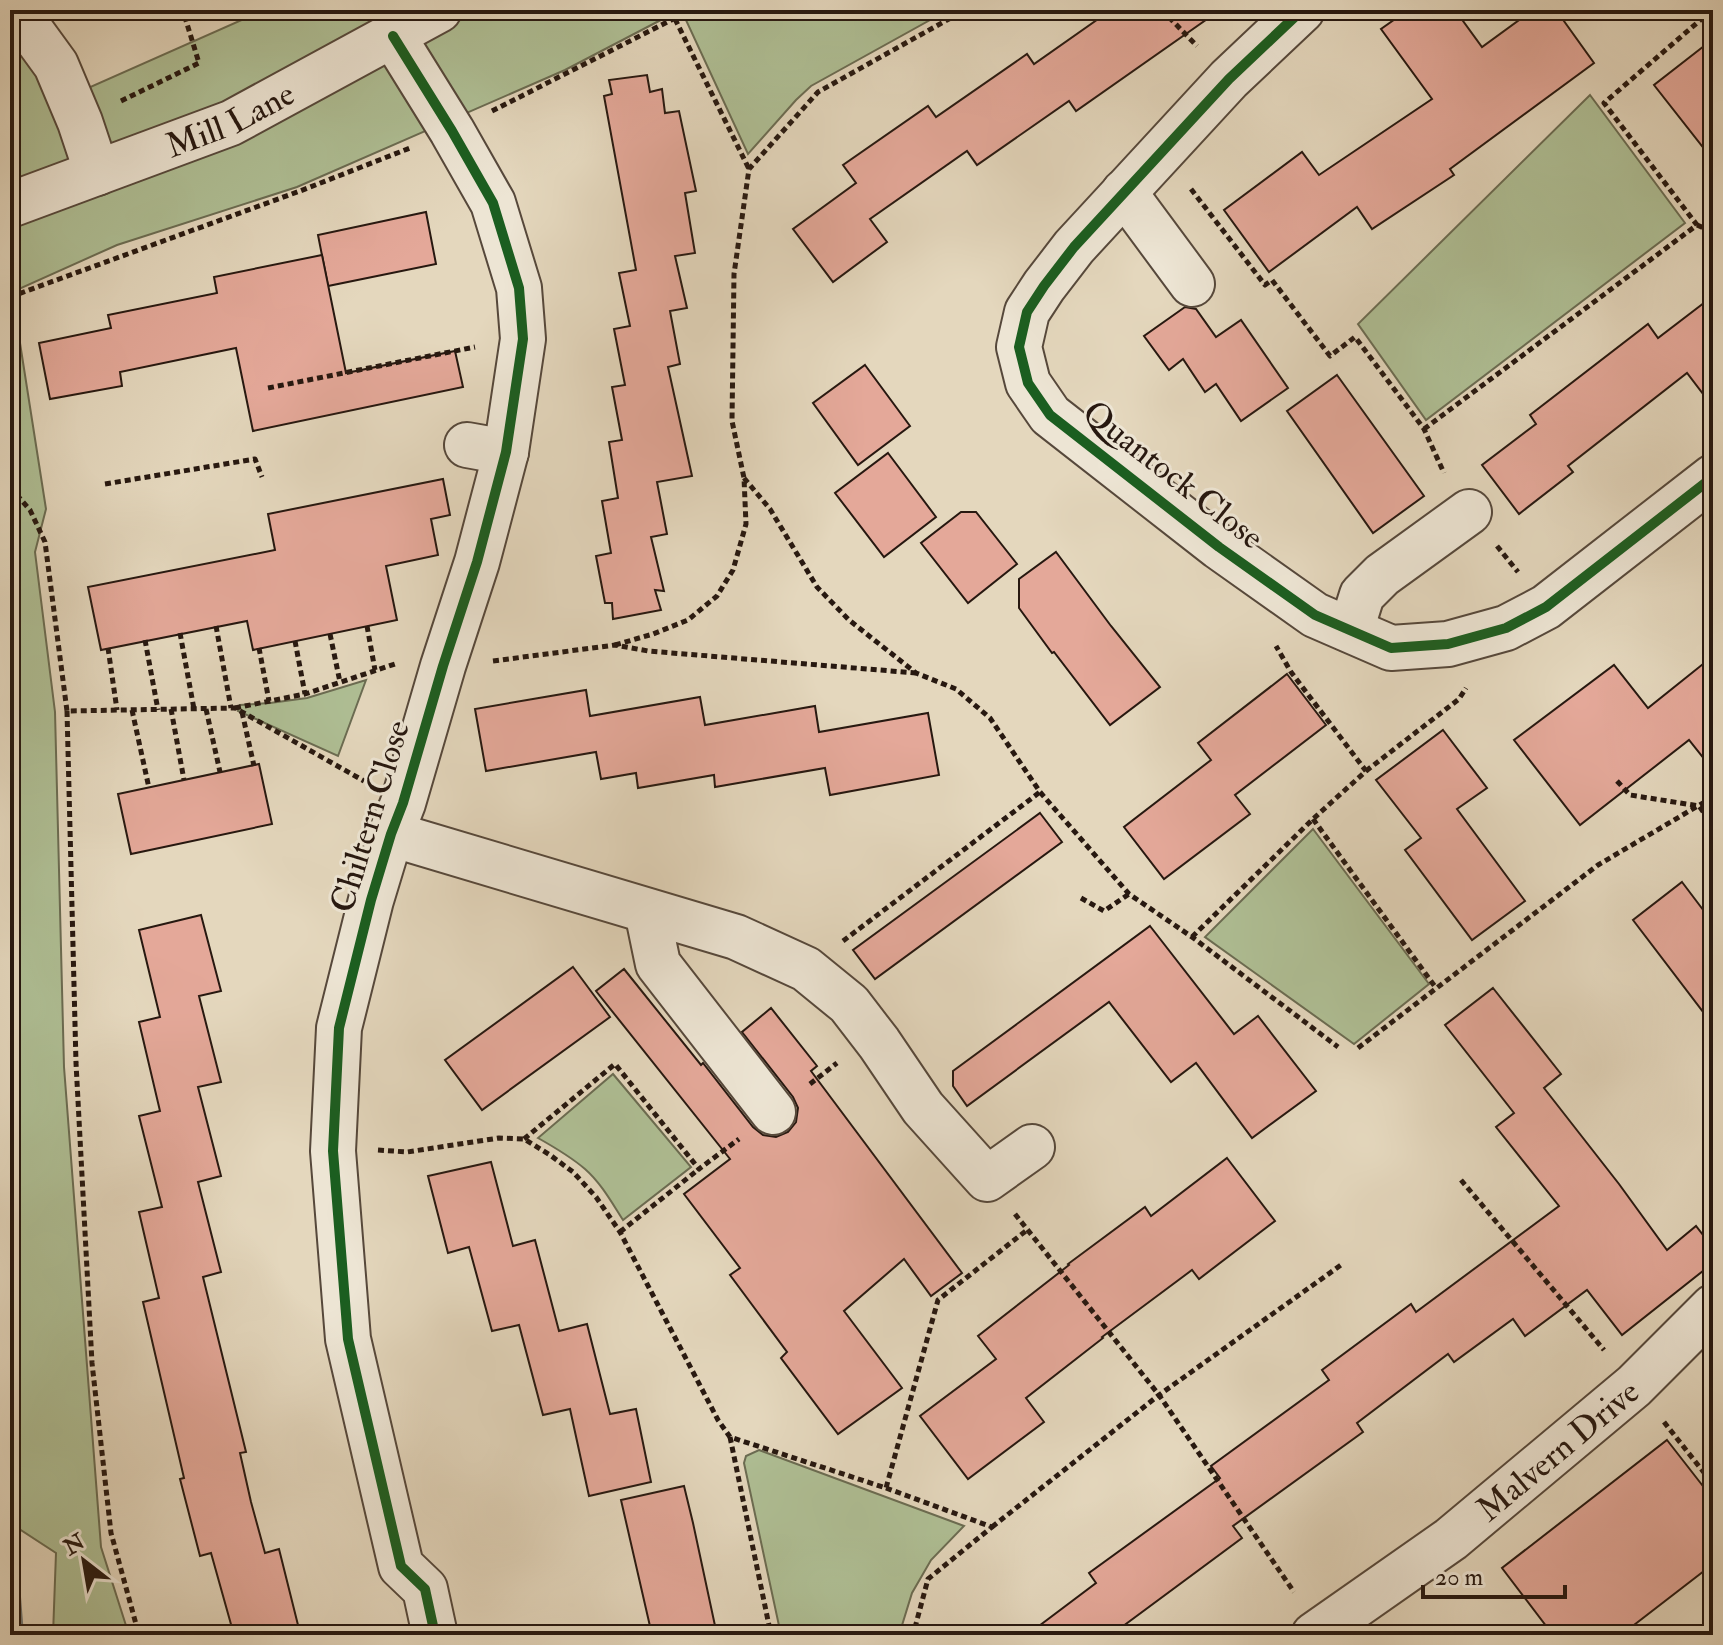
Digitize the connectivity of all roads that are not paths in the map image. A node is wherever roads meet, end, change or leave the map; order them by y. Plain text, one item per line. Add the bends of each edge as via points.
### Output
1 (16, 10) edge
2 (439, 10) edge
3 (1302, 10) edge
4 (393, 36) junction
5 (97, 173) junction
6 (1124, 192) junction
7 (10, 205) edge
8 (1192, 284) dead end
9 (1713, 477) edge
10 (1469, 512) road end
11 (1351, 630) junction
12 (397, 819) junction
13 (647, 911) junction
14 (773, 1112) road end
15 (1032, 1147) dead end
16 (1713, 1307) edge
17 (1317, 1632) edge
18 (435, 1635) edge

1 - 5 street via 56,65
2 - 4 street, Mill Lane
3 - 6 street, Quantock Close
4 - 5 street, Mill Lane via 231,123
4 - 12 street, Chiltern Close via 493,203 519,288 523,339 486,449 477,562
5 - 7 street, Mill Lane
6 - 8 street
6 - 11 street, Quantock Close via 1074,247 1027,312 1019,347 1028,383 1050,415 1219,547 1315,615
9 - 11 street, Quantock Close via 1546,607 1506,628 1448,644 1391,648
10 - 11 street via 1362,595
12 - 13 street, Chiltern Close
12 - 18 street, Chiltern Close via 339,1028 333,1151 348,1339 401,1566 425,1589
13 - 14 street via 658,964
13 - 15 street, Chiltern Close via 736,937 806,969 894,1033 923,1108 987,1179
16 - 17 street, Malvern Drive via 1634,1386 1451,1539

